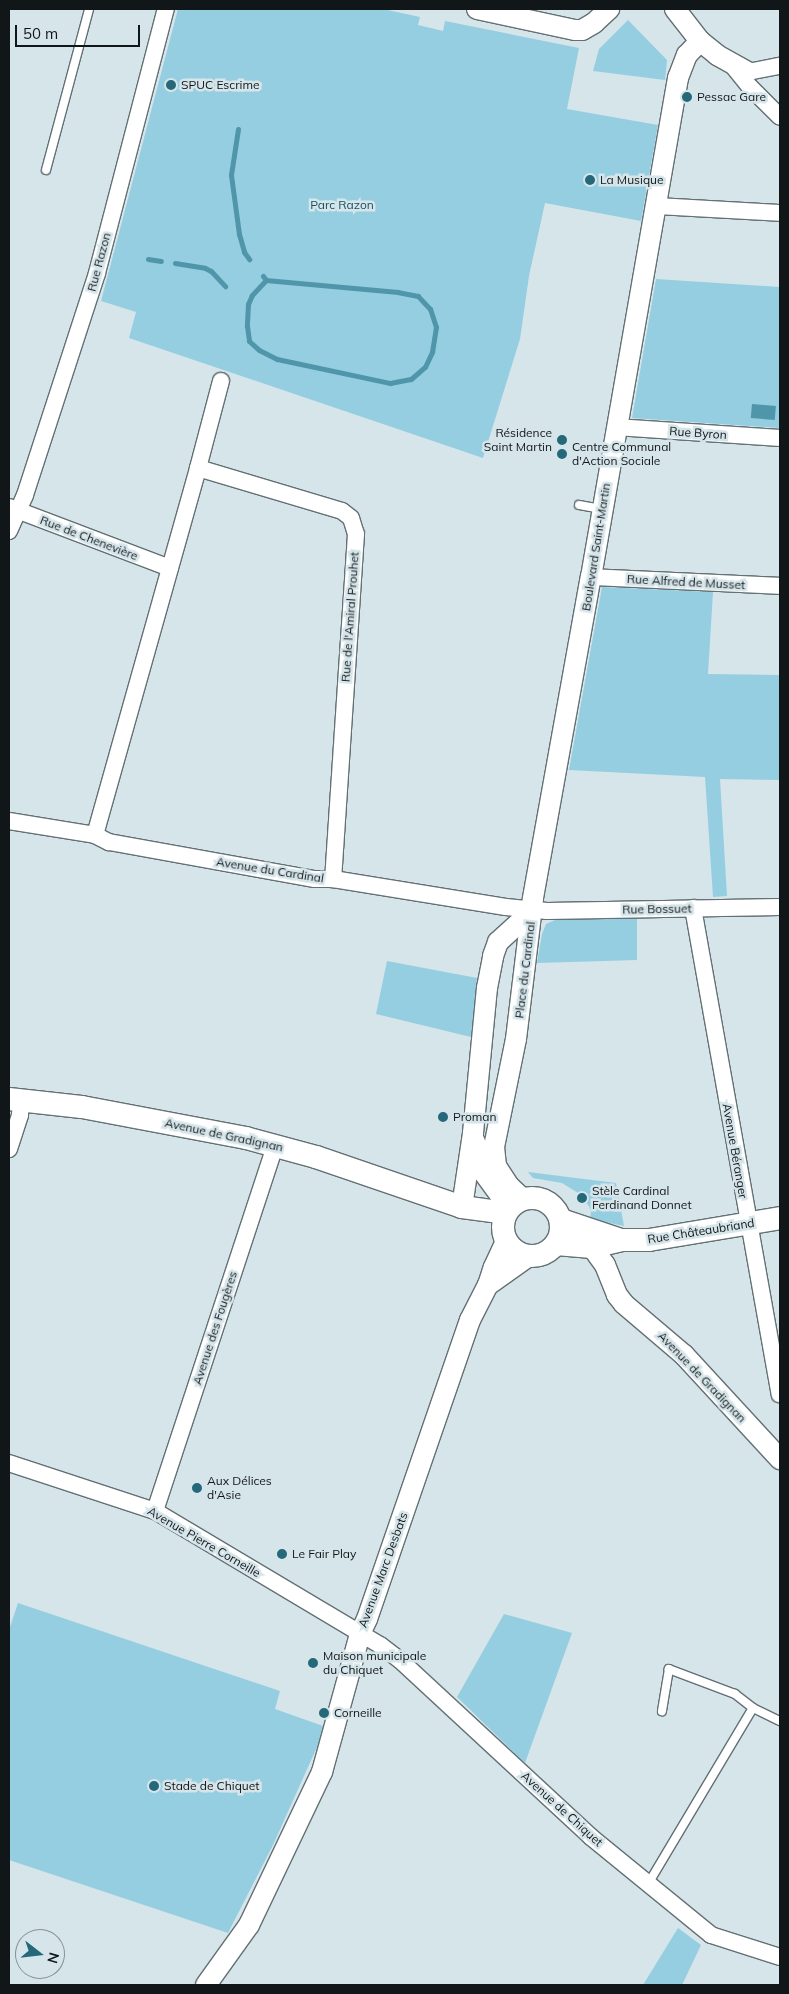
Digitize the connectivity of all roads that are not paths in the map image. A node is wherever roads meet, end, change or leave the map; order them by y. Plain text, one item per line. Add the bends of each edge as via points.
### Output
1 (89, 9) edge
2 (166, 9) edge
3 (477, 9) edge
4 (609, 9) edge
5 (674, 9) edge
6 (700, 41) junction
7 (780, 66) edge
8 (739, 67) junction
9 (780, 117) edge
10 (46, 170) dead end
11 (656, 206) junction
12 (780, 213) edge
13 (221, 381) dead end
14 (616, 427) junction
15 (780, 438) edge
16 (198, 468) junction
17 (579, 505) dead end
18 (13, 509) edge
19 (602, 509) junction
20 (9, 531) edge
21 (170, 568) junction
22 (592, 577) junction
23 (780, 586) edge
24 (9, 820) edge
25 (95, 835) junction
26 (332, 879) junction
27 (780, 907) edge
28 (693, 908) junction
29 (533, 910) junction
30 (15, 1100) edge
31 (473, 1133) junction
32 (275, 1145) junction
33 (9, 1149) edge
34 (462, 1207) junction
35 (509, 1218) junction
36 (780, 1218) edge
37 (561, 1220) junction
38 (748, 1224) junction
39 (622, 1240) junction
40 (556, 1244) junction
41 (592, 1247) junction
42 (529, 1256) junction
43 (488, 1285) junction
44 (780, 1394) edge
45 (779, 1455) edge
46 (9, 1463) edge
47 (155, 1511) junction
48 (360, 1634) junction
49 (753, 1708) junction
50 (662, 1711) dead end
51 (780, 1721) edge
52 (648, 1884) junction
53 (780, 1956) edge
54 (206, 1985) edge

1 - 10 lane
2 - 18 street, Rue Razon via 97,273
3 - 4 street via 575,30 582,30
5 - 6 street
6 - 8 street
6 - 11 street, Boulevard Saint-Martin via 687,55 678,78
7 - 8 street
8 - 9 street via 750,87
11 - 12 street
11 - 14 street, Boulevard Saint-Martin
13 - 16 street
14 - 15 street, Rue Byron
14 - 19 street, Boulevard Saint-Martin
16 - 21 street
16 - 26 street, Rue de l'Amiral Prouhet via 342,511 350,518 356,534
17 - 19 lane
18 - 20 street, Rue Razon
18 - 21 street, Rue de Chenevière
19 - 22 street, Boulevard Saint-Martin
21 - 25 street
22 - 23 street, Rue Alfred de Musset
22 - 29 street, Boulevard Saint-Martin
24 - 25 street, Avenue du Cardinal
25 - 26 street, Avenue du Cardinal via 117,844 315,879
26 - 29 street, Avenue du Cardinal
27 - 28 street, Rue Bossuet
28 - 29 street, Rue Bossuet
28 - 38 street, Avenue Béranger
29 - 31 street, Place du Cardinal via 498,942 493,956
29 - 35 street, Place du Cardinal via 516,1040 494,1147 496,1166 509,1186
30 - 32 main road, Avenue de Gradignan via 82,1107
30 - 33 street via 20,1115
31 - 34 street, Place du Cardinal
31 - 35 street, Place du Cardinal via 484,1173
32 - 34 main road, Avenue de Gradignan
32 - 47 street, Avenue des Fougères
34 - 35 main road, Avenue de Gradignan via 482,1219
35 - 37 main road via 531,1197 553,1206
35 - 42 main road via 516,1252
35 - 43 street, Avenue Marc Desbats
36 - 38 main road, Rue Châteaubriand
37 - 39 main road, Rue Châteaubriand
37 - 40 main road
38 - 39 main road, Rue Châteaubriand via 649,1240
38 - 44 street, Avenue Béranger
39 - 41 main road, Rue Châteaubriand
40 - 41 main road, Rue Châteaubriand
40 - 42 main road via 544,1254
41 - 45 street, Avenue de Gradignan via 605,1265 620,1300 684,1355
42 - 43 street, Avenue Marc Desbats
43 - 48 street, Avenue Marc Desbats via 470,1320
46 - 47 street, Avenue Pierre Corneille
47 - 48 street, Avenue Pierre Corneille
48 - 52 street, Avenue de Chiquet via 400,1660 590,1837
48 - 54 street, Avenue Marc Desbats via 322,1772 249,1925
49 - 50 lane via 735,1694 669,1669
49 - 51 lane
49 - 52 lane
52 - 53 street, Avenue de Chiquet via 711,1935

